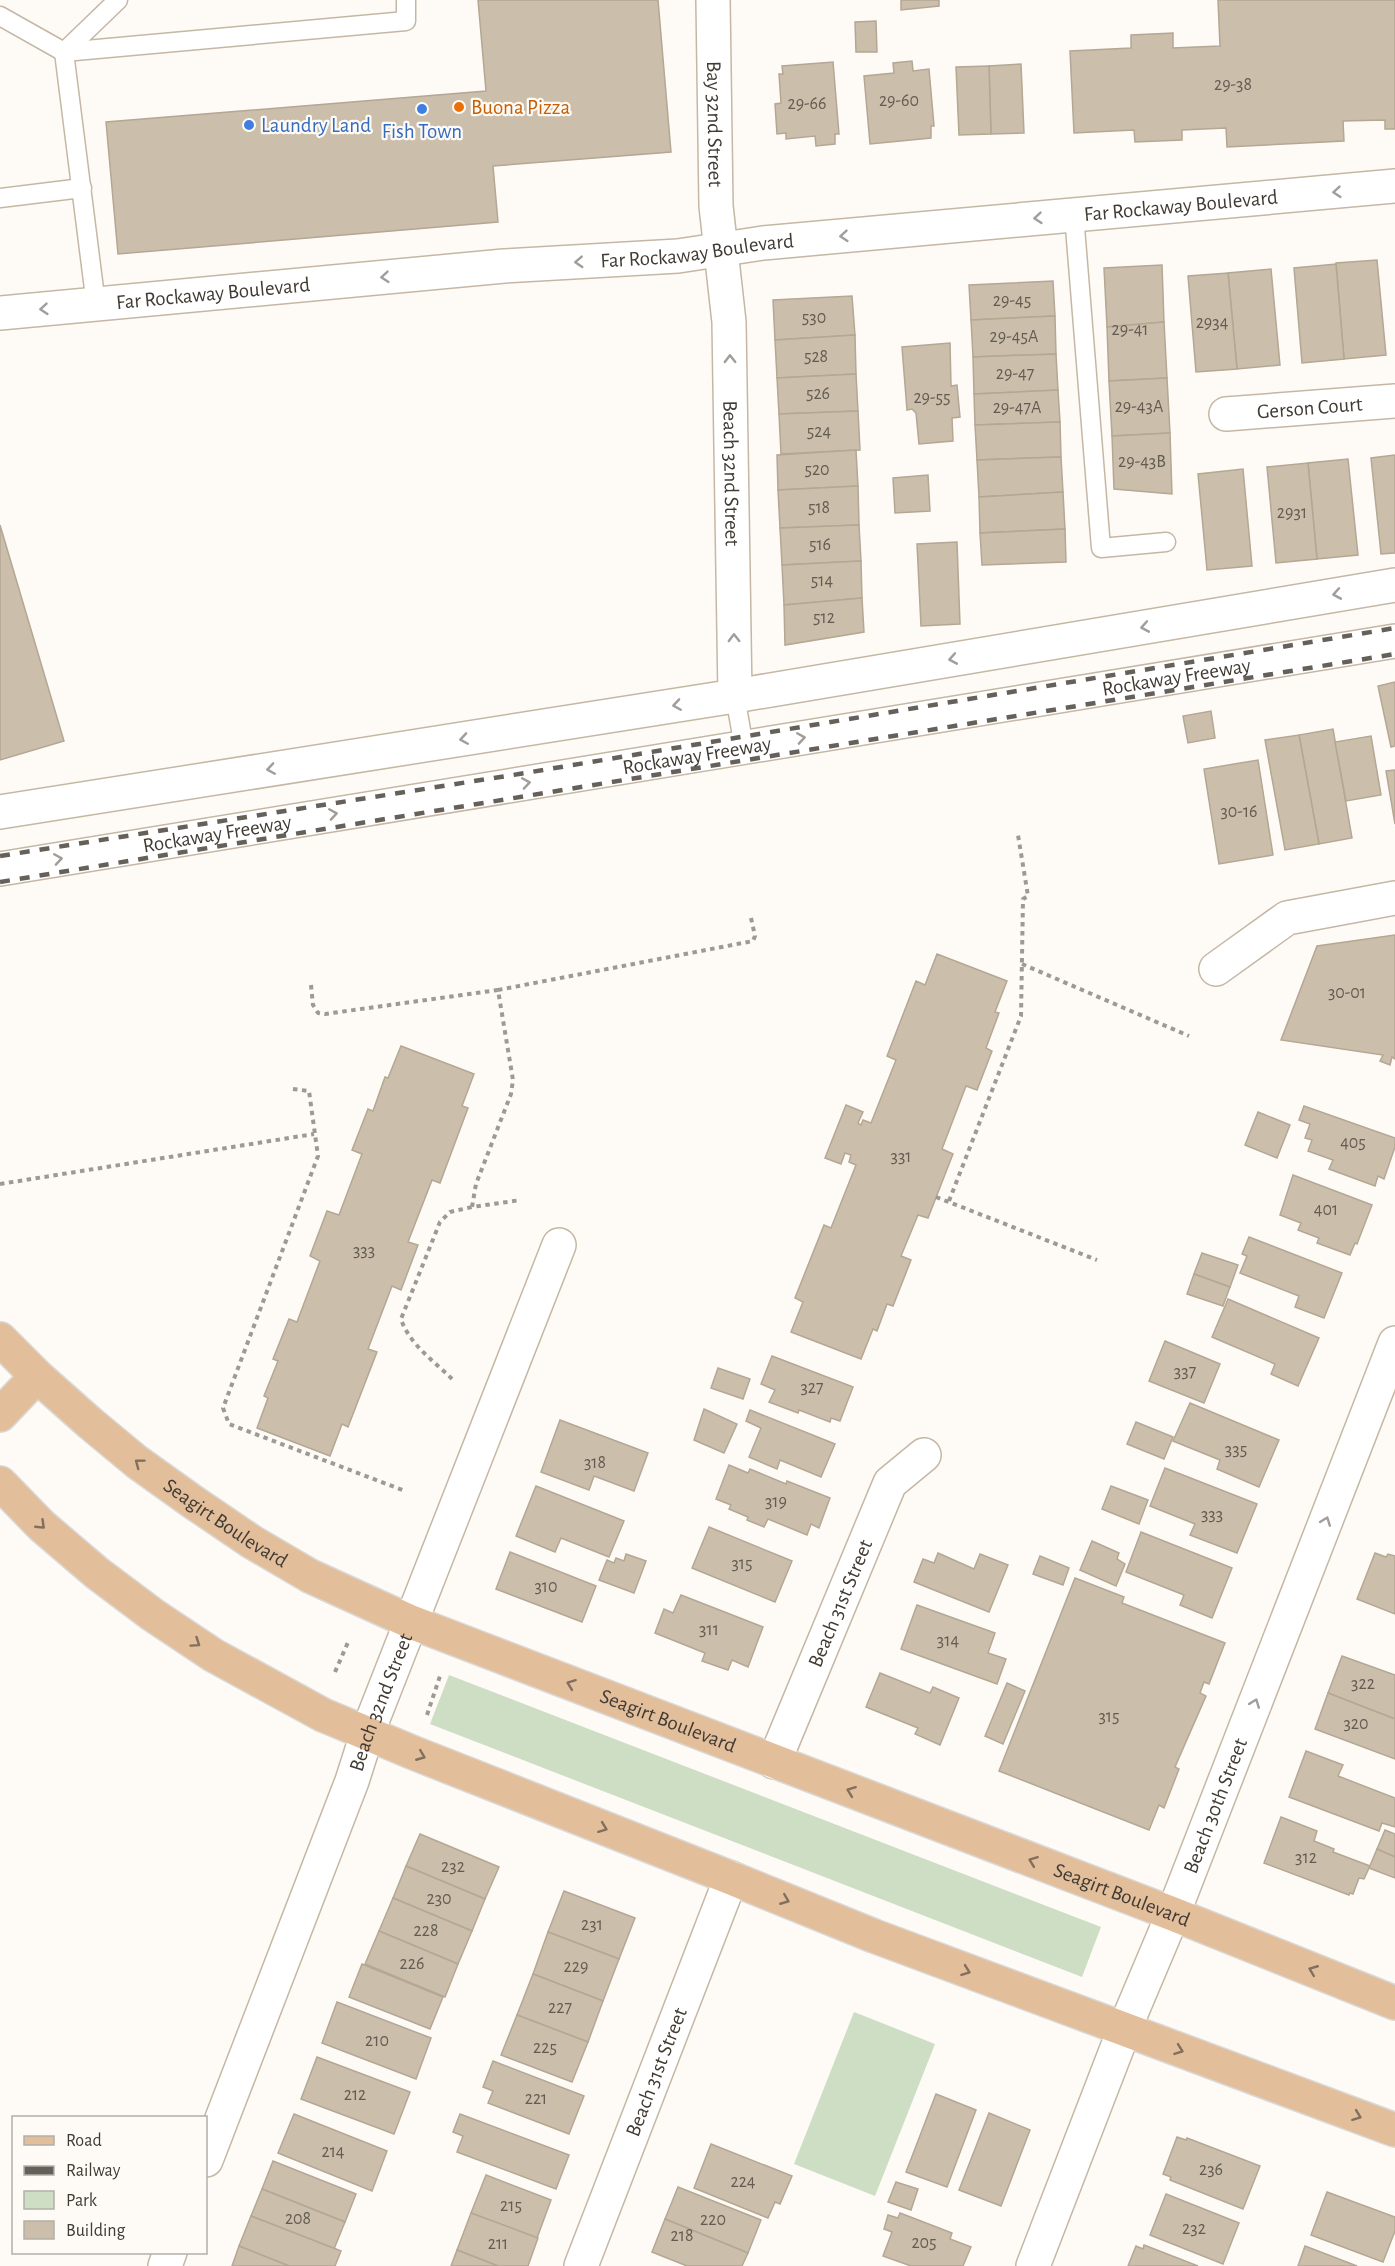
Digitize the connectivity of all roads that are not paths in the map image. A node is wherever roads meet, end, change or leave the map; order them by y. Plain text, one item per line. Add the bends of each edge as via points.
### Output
1 (118, 0) edge
2 (406, 0) edge
3 (713, 0) edge
4 (0, 16) edge
5 (64, 52) junction
6 (1395, 186) edge
7 (82, 188) junction
8 (0, 198) edge
9 (1074, 215) junction
10 (721, 249) junction
11 (96, 305) junction
12 (0, 313) edge
13 (1395, 401) edge
14 (1226, 414) dead end
15 (1166, 542) dead end
16 (1395, 585) edge
17 (1395, 641) edge
18 (735, 696) junction
19 (744, 747) junction
20 (0, 812) edge
21 (0, 869) edge
22 (1395, 898) edge
23 (1216, 969) dead end
24 (559, 1245) dead end
25 (0, 1339) edge
26 (1395, 1343) edge
27 (37, 1376) junction
28 (0, 1414) edge
29 (924, 1455) dead end
30 (0, 1483) edge
31 (411, 1622) junction
32 (367, 1734) junction
33 (774, 1762) junction
34 (731, 1878) junction
35 (1173, 1914) junction
36 (1395, 2003) edge
37 (1124, 2030) junction
38 (1395, 2130) edge
39 (207, 2157) edge
40 (580, 2266) edge
41 (1033, 2266) edge

1 - 5 lane
2 - 5 lane via 406,21
3 - 10 street, Bay 32nd Street via 716,206
4 - 5 lane
5 - 7 lane
6 -> 9 street, Far Rockaway Boulevard
7 - 8 lane
7 - 11 lane
9 -> 10 street, Far Rockaway Boulevard
9 - 15 lane via 1101,548
10 -> 11 street, Far Rockaway Boulevard via 678,256 504,266
18 -> 10 street, Beach 32nd Street via 729,322
11 -> 12 street, Far Rockaway Boulevard
13 - 14 street, Gerson Court
16 -> 18 street
19 -> 17 street, Rockaway Freeway
18 - 19 lane
18 -> 20 street
21 -> 19 street, Rockaway Freeway
22 - 23 street via 1287,918
24 - 31 street, Beach 32nd Street
25 - 27 main road, Seagirt Boulevard
35 -> 26 street, Beach 30th Street
27 - 28 main road
31 -> 27 main road, Seagirt Boulevard via 310,1576 252,1542 138,1462
29 - 33 street, Beach 31st Street via 890,1483
30 -> 32 main road via 89,1567 153,1615 275,1690
31 - 32 street, Beach 32nd Street
33 -> 31 main road, Seagirt Boulevard
32 -> 34 main road
32 - 39 street, Beach 32nd Street
35 -> 33 main road, Seagirt Boulevard
34 -> 37 main road
34 - 40 street, Beach 31st Street
36 -> 35 main road, Seagirt Boulevard
35 - 37 street, Beach 30th Street
37 -> 38 main road
37 - 41 street, Beach 30th Street

